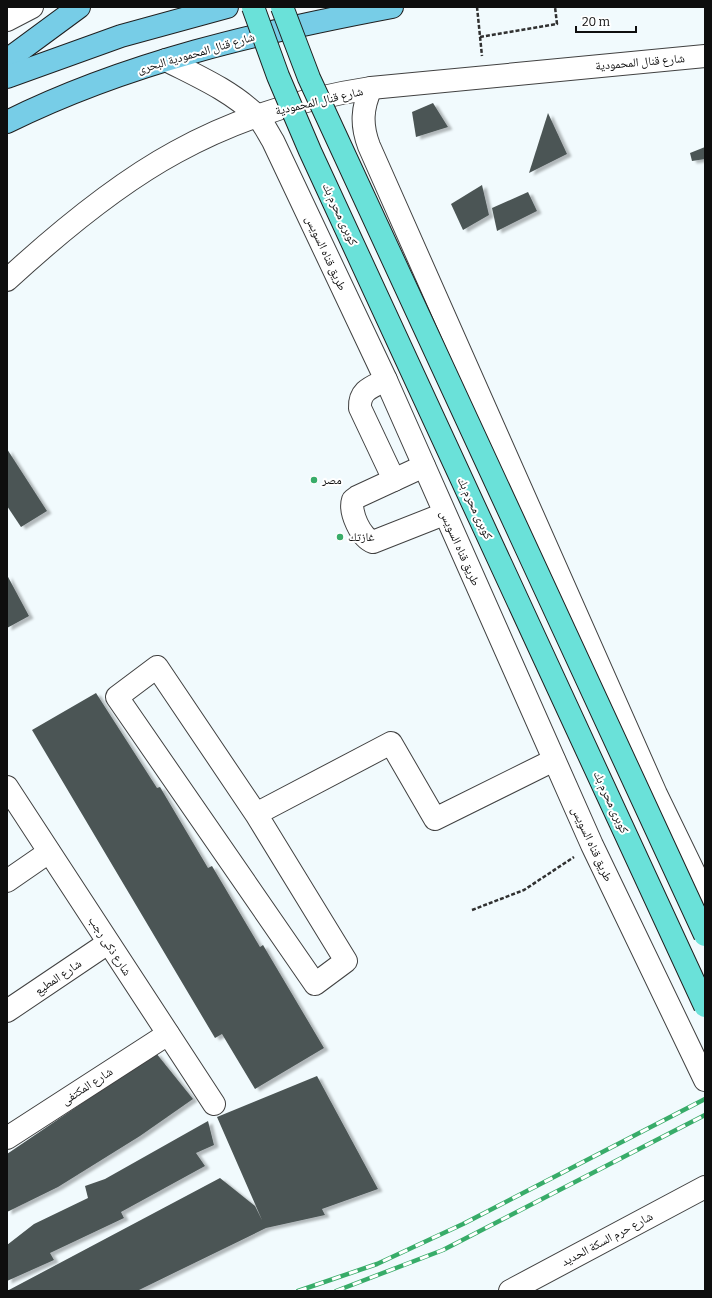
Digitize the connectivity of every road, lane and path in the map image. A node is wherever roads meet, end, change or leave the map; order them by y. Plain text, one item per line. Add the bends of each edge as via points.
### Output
1 (32, 7) edge
2 (79, 7) edge
3 (227, 7) edge
4 (253, 7) edge
5 (282, 7) edge
6 (392, 7) edge
7 (477, 7) edge
8 (555, 7) edge
9 (7, 20) edge
10 (480, 37) junction
11 (705, 56) edge
12 (7, 60) edge
13 (166, 60) junction
14 (7, 77) edge
15 (484, 77) junction
16 (371, 88) junction
17 (257, 116) junction
18 (7, 122) edge
19 (7, 280) edge
20 (386, 380) junction
21 (424, 466) junction
22 (394, 480) junction
23 (444, 514) junction
24 (554, 760) junction
25 (7, 787) edge
26 (256, 814) junction
27 (592, 845) junction
28 (49, 852) junction
29 (7, 881) edge
30 (705, 895) edge
31 (472, 910) dead end
32 (705, 935) edge
33 (108, 942) junction
34 (705, 1006) edge
35 (7, 1011) edge
36 (168, 1034) junction
37 (705, 1080) edge
38 (214, 1104) dead end
39 (7, 1138) edge
40 (705, 1187) edge
41 (510, 1291) edge

1 - 9 street
2 - 12 main road
3 - 14 main road via 121,36
4 - 34 highway, كوبرى محرم بك, bridge via 278,76 310,151
5 - 32 highway, bridge via 309,78
6 - 13 main road, شارع قنال المحمودية البحرى via 303,24
7 - 10 path
8 - 10 path via 557,24
10 - 15 path
11 - 15 street, شارع قنال المحمودية
13 - 17 street, طريق قناه السويس via 219,87
13 - 18 main road, شارع قنال المحمودية البحرى via 71,93
15 - 16 street, شارع قنال المحمودية
16 - 17 street, شارع قنال المحمودية via 344,92
16 - 30 street via 365,105 363,123 369,146 656,794
17 - 19 street, شارع قنال المحمودية via 175,152 135,177 73,223
17 - 20 street, طريق قناه السويس via 273,141
20 - 21 street, طريق قناه السويس
20 - 22 street via 364,391 360,408
21 - 22 street
21 - 23 street, طريق قناه السويس
22 - 23 street via 353,500 352,510 365,538 369,541 378,542
23 - 24 street, طريق قناه السويس
24 - 26 street via 435,819 391,743
24 - 27 street, طريق قناه السويس
25 - 28 street, شارع ذكى رجب
26 - 26 street via 157,667 117,697 315,984 346,961
27 - 31 path via 524,890
27 - 37 street, طريق قناه السويس
28 - 29 street
28 - 33 street, شارع ذكى رجب
33 - 35 street, شارع المطيع
33 - 36 street, شارع ذكى رجب
36 - 38 street, شارع ذكى رجب
36 - 39 street, شارع المكتفى
40 - 41 street, شارع حرم السكة الحديد

